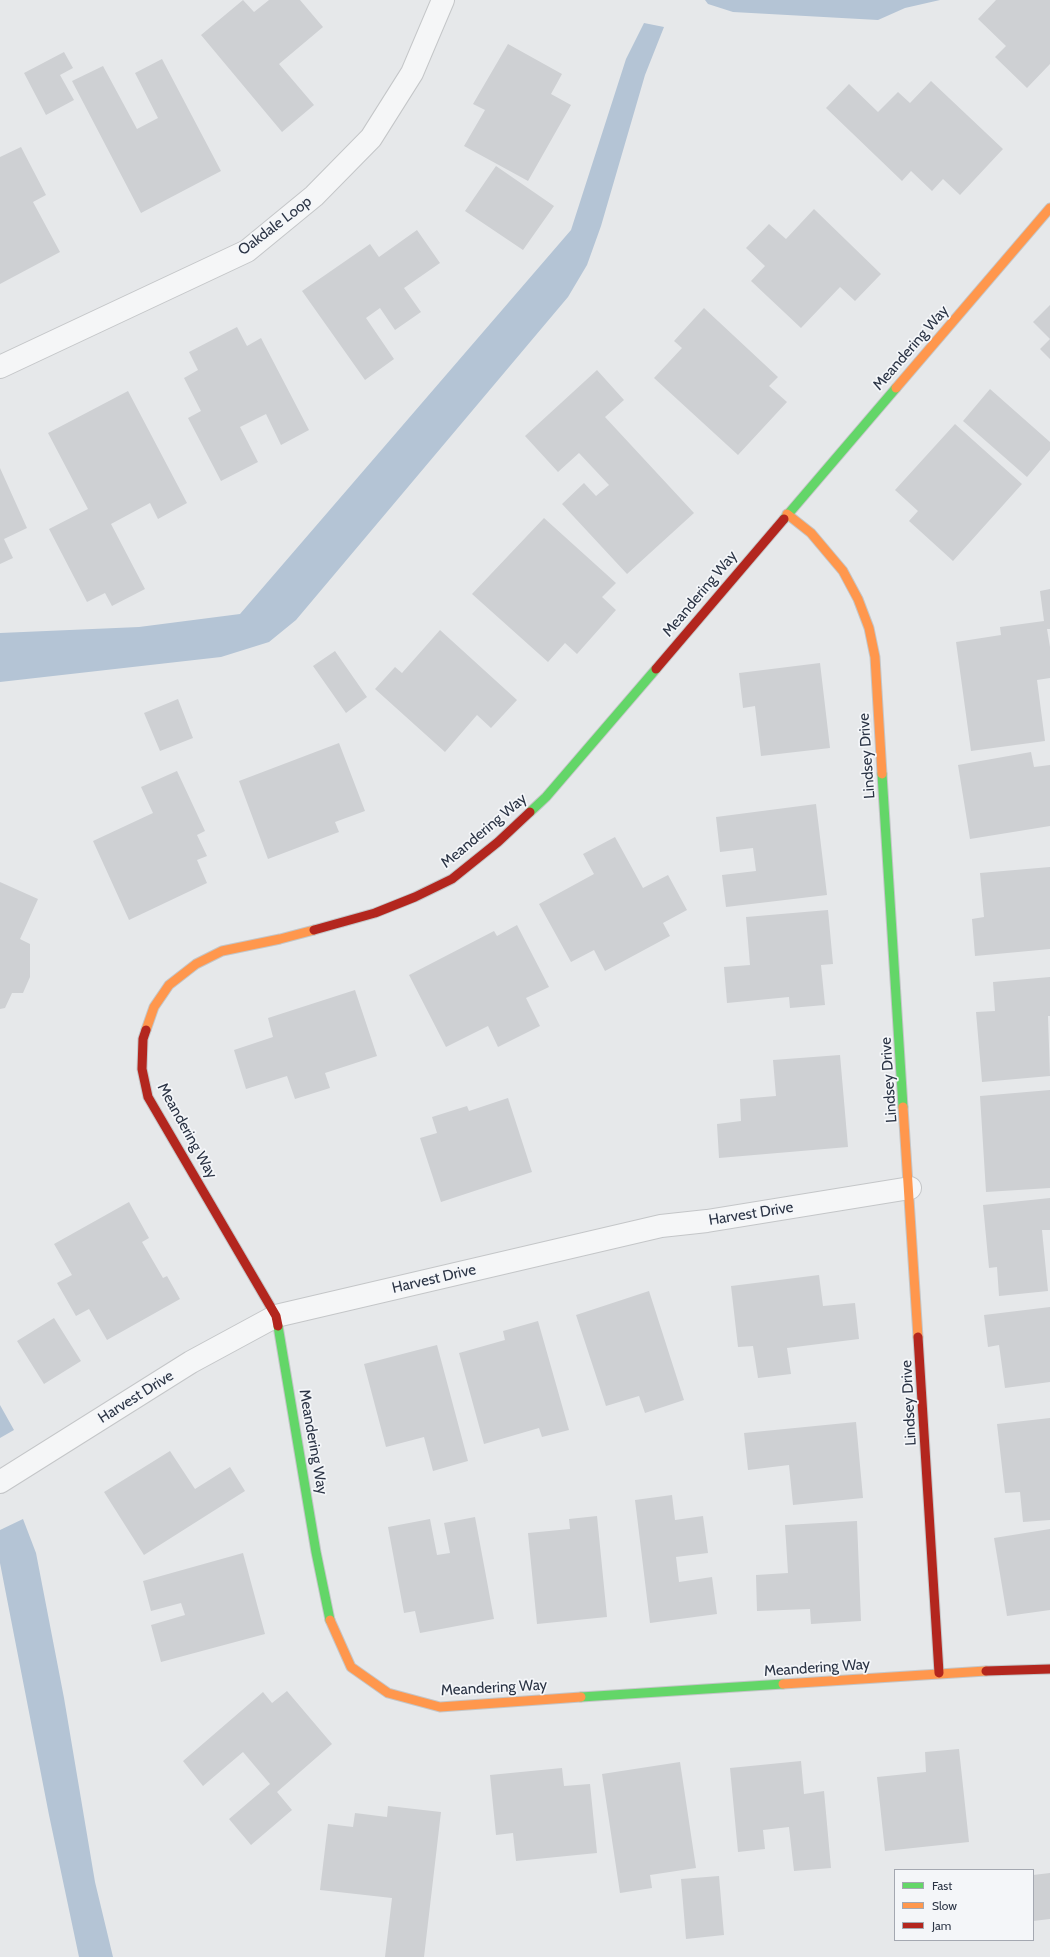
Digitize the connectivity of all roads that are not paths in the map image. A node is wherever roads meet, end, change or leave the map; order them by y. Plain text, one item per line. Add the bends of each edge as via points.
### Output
1 (443, 0) edge
2 (1050, 208) edge
3 (0, 367) edge
4 (787, 514) junction
5 (910, 1188) junction
6 (276, 1316) junction
7 (0, 1482) edge
8 (1050, 1669) edge
9 (939, 1673) junction

1 - 3 street, Oakdale Loop via 412,73 371,138 314,196 247,251
2 - 4 street, Meandering Way
4 - 5 street, Lindsey Drive via 812,534 843,571 858,599 869,628 875,657
4 - 6 street, Meandering Way via 546,797 498,842 452,879 375,912 280,939 222,951 196,964 169,985 154,1007 143,1039 142,1069 148,1096
5 - 6 street, Harvest Drive via 661,1226
5 - 9 street, Lindsey Drive
6 - 7 street, Harvest Drive via 191,1362
6 - 9 street, Meandering Way via 331,1625 351,1667 388,1693 440,1707
8 - 9 street, Meandering Way

